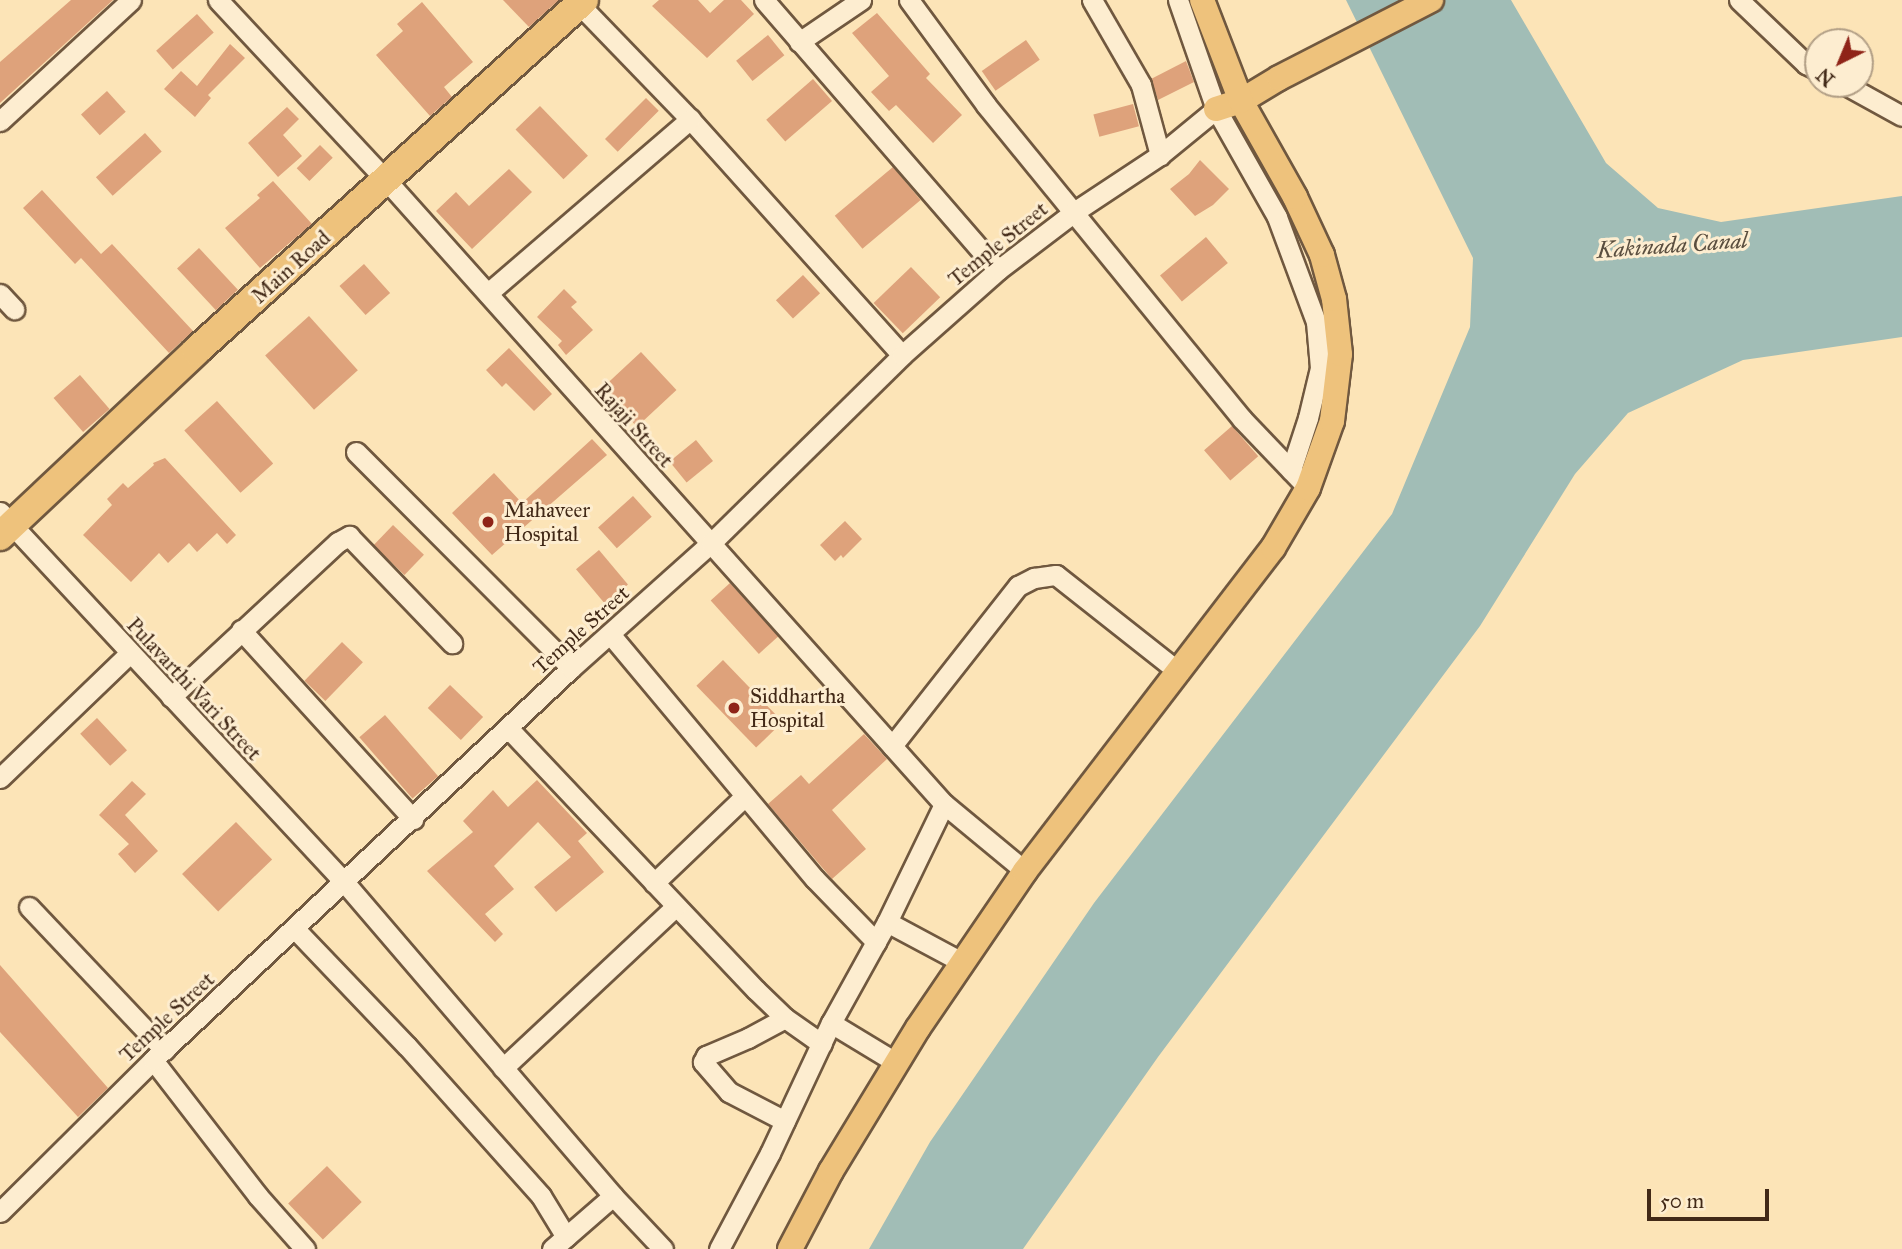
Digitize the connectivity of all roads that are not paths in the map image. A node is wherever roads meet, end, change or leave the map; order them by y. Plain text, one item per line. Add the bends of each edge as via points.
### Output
1 (131, 0) edge
2 (218, 0) edge
3 (764, 0) edge
4 (861, 0) edge
5 (909, 0) edge
6 (1092, 0) edge
7 (1178, 0) edge
8 (1202, 0) edge
9 (1431, 0) edge
10 (1739, 0) edge
11 (579, 2) edge
12 (800, 42) junction
13 (1804, 62) edge
14 (1869, 98) edge
15 (1241, 101) junction
16 (1216, 109) junction
17 (1902, 116) edge
18 (690, 119) junction
19 (0, 121) edge
20 (1160, 155) junction
21 (386, 180) junction
22 (1074, 212) junction
23 (998, 270) junction
24 (488, 293) junction
25 (0, 294) edge
26 (14, 309) dead end
27 (902, 355) junction
28 (356, 452) dead end
29 (1299, 479) junction
30 (4, 524) edge
31 (711, 543) junction
32 (241, 629) junction
33 (611, 634) junction
34 (452, 643) dead end
35 (131, 653) junction
36 (571, 668) junction
37 (1179, 672) junction
38 (171, 697) junction
39 (509, 729) junction
40 (892, 746) junction
41 (0, 778) edge
42 (745, 796) junction
43 (944, 804) junction
44 (413, 819) junction
45 (1025, 871) junction
46 (345, 883) junction
47 (654, 883) junction
48 (676, 906) junction
49 (29, 907) dead end
50 (887, 922) junction
51 (295, 929) junction
52 (876, 942) junction
53 (962, 962) junction
54 (785, 1017) junction
55 (831, 1023) junction
56 (822, 1044) junction
57 (159, 1055) junction
58 (897, 1063) junction
59 (503, 1068) junction
60 (785, 1121) junction
61 (613, 1196) junction
62 (0, 1212) edge
63 (559, 1243) edge
64 (305, 1249) edge
65 (663, 1249) edge
66 (719, 1249) edge
67 (790, 1249) edge

1 - 19 street
2 - 21 street, Rajaji Street
3 - 12 street
4 - 12 street
5 - 22 street via 986,105
6 - 20 street via 1141,85
7 - 16 street
8 - 15 main road
9 - 15 main road
10 - 13 street
11 - 18 street
11 - 21 highway, Main Road
12 - 23 street
14 - 17 street
15 - 16 main road
15 - 29 main road via 1295,197 1322,255 1334,299 1340,354 1332,421
16 - 20 street, Temple Street
16 - 29 street via 1277,217 1316,322 1320,368
18 - 24 street
18 - 27 street
20 - 22 street, Temple Street
21 - 24 street, Rajaji Street
21 - 30 highway, Main Road
22 - 23 street, Temple Street
22 - 29 street via 1242,419
23 - 27 street, Temple Street
24 - 31 street, Rajaji Street
25 - 26 street
27 - 31 street, Temple Street
28 - 36 street
29 - 37 main road via 1273,548
30 - 35 street, Pulavarthi Vari Street
31 - 33 street, Temple Street
31 - 40 street, Rajaji Street
32 - 34 street via 349,536
32 - 38 street
32 - 44 street
33 - 36 street, Temple Street
33 - 42 street
35 - 38 street, Pulavarthi Vari Street
35 - 41 street
36 - 39 street, Temple Street
37 - 40 street via 1056,575 1034,578 1018,586
37 - 45 main road
38 - 46 street, Pulavarthi Vari Street
39 - 44 street, Temple Street
39 - 47 street
40 - 43 street, Rajaji Street
42 - 47 street
42 - 52 street
43 - 45 street, Rajaji Street
43 - 50 street
44 - 46 street, Temple Street
45 - 53 main road
46 - 51 street, Temple Street
46 - 59 street, Pulavarthi Vari Street
47 - 48 street
48 - 54 street
48 - 59 street
49 - 57 street
50 - 52 street
50 - 53 street
51 - 57 street, Temple Street
51 - 63 street via 541,1196
52 - 55 street
53 - 58 main road
54 - 56 street
54 - 60 street via 706,1056 703,1062 729,1092
55 - 56 street
55 - 58 street
56 - 60 street
57 - 62 street, Temple Street
57 - 64 street via 258,1196
58 - 67 main road
59 - 61 street, Pulavarthi Vari Street
60 - 66 street
61 - 63 street
61 - 65 street, Pulavarthi Vari Street

